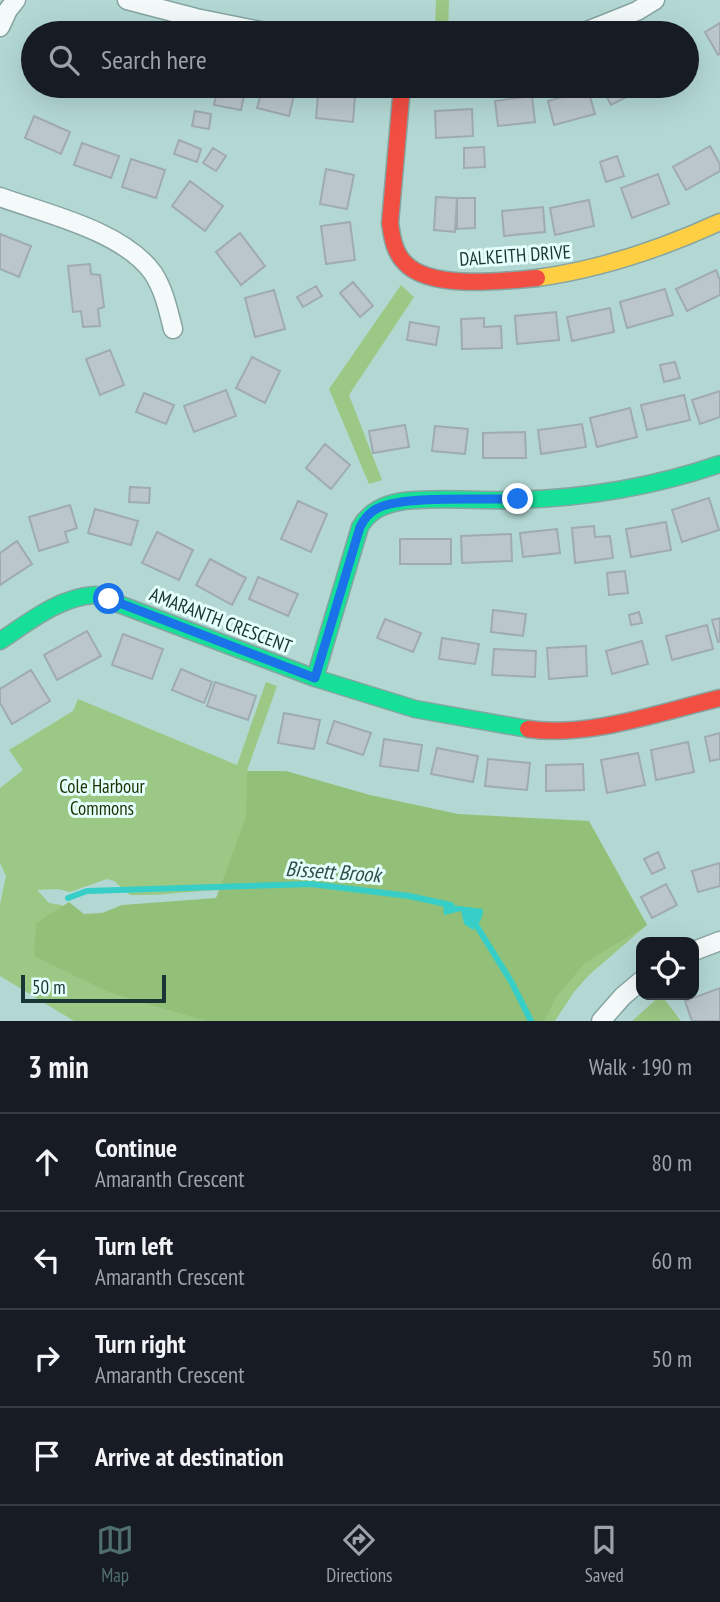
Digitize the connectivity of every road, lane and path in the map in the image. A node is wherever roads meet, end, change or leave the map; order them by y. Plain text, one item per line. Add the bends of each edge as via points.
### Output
1 (16, 0) edge
2 (127, 0) edge
3 (655, 0) edge
4 (211, 21) edge
5 (612, 21) edge
6 (0, 27) edge
7 (401, 98) edge
8 (0, 197) edge
9 (720, 222) edge
10 (173, 329) dead end
11 (720, 464) edge
12 (0, 641) edge
13 (315, 678) junction
14 (720, 698) edge
15 (720, 941) edge
16 (699, 949) edge
17 (636, 985) edge
18 (601, 1021) edge

1 - 6 street
2 - 4 street
3 - 5 street
7 - 9 street, DALKEITH DRIVE via 390,223 398,256 420,275 493,280 580,272 651,253
8 - 10 street via 117,242 145,263 164,294
11 - 13 street via 622,491 556,498 405,502 379,508 360,527
12 - 13 street, AMARANTH CRESCENT via 65,601 95,595
13 - 14 street, AMARANTH CRESCENT via 415,709 534,730 620,723
15 - 16 street
17 - 18 street

